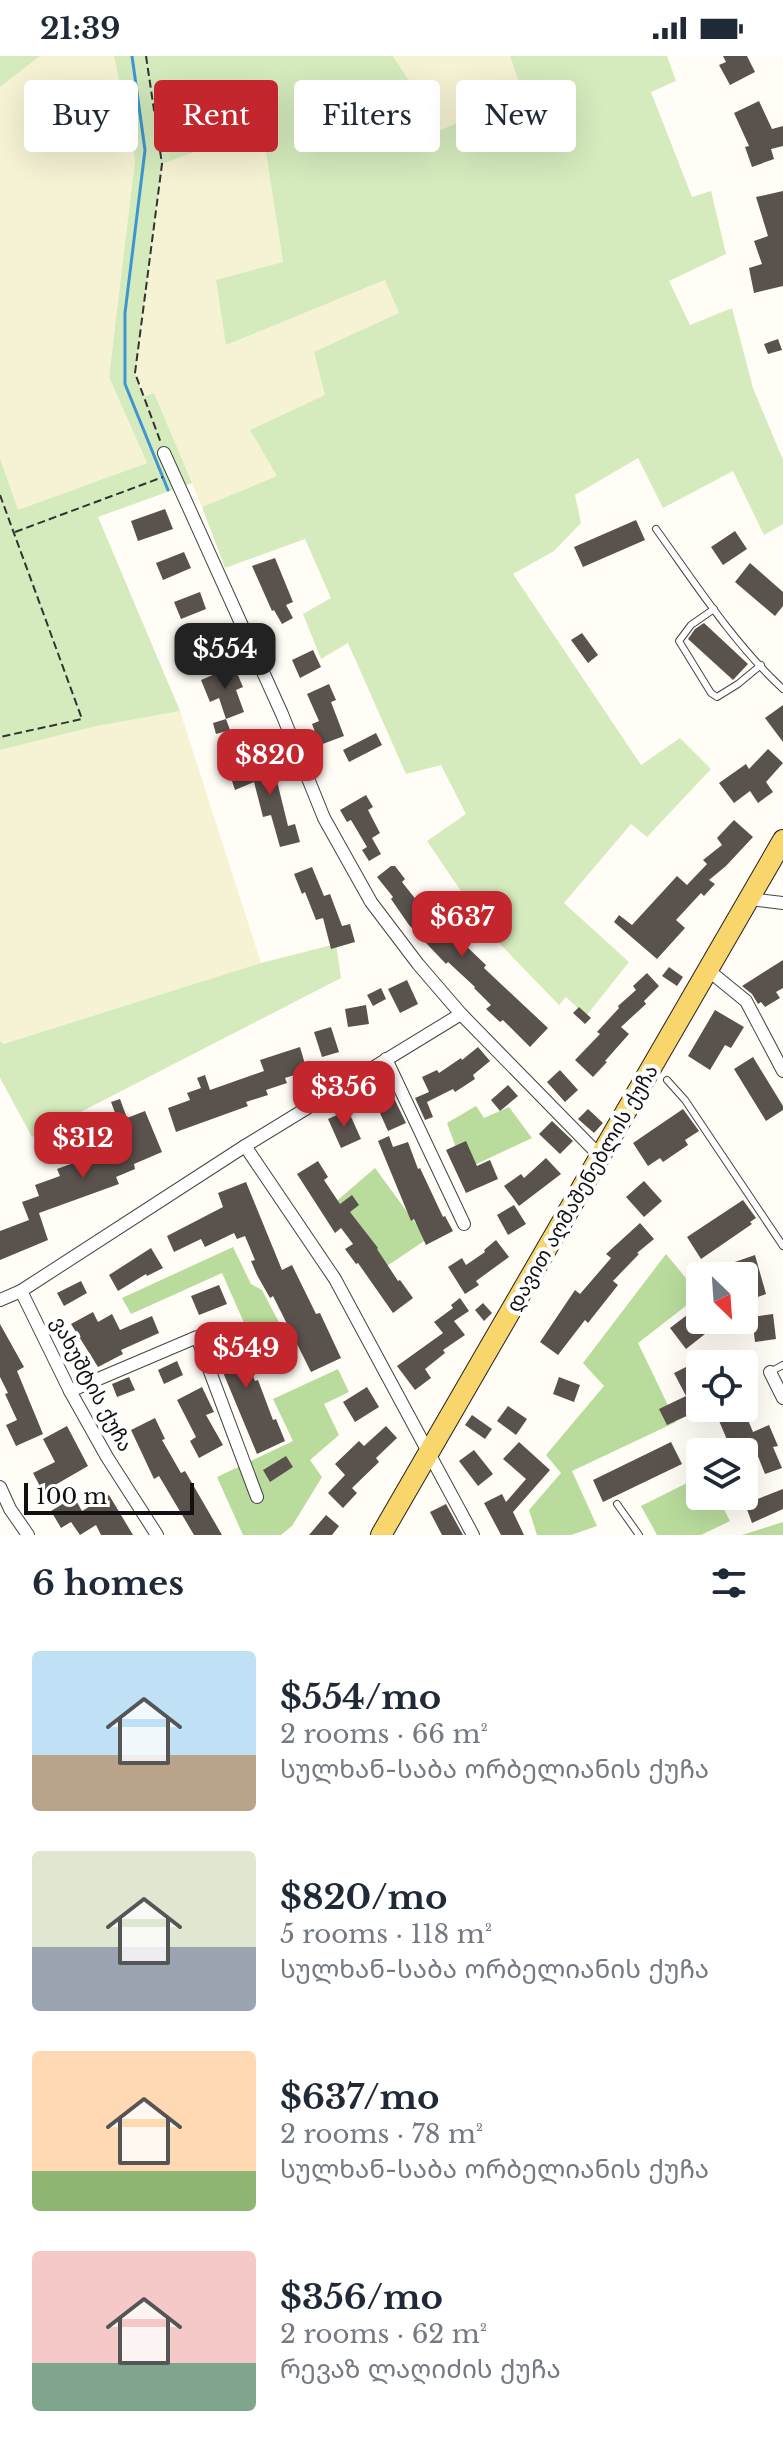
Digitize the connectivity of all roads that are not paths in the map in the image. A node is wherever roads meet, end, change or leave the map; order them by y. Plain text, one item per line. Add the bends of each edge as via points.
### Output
1 (164, 453) road end
2 (656, 529) dead end
3 (714, 609) junction
4 (761, 665) junction
5 (783, 689) edge
6 (783, 840) edge
7 (749, 899) junction
8 (783, 903) edge
9 (708, 970) junction
10 (461, 1014) junction
11 (386, 1059) junction
12 (783, 1071) edge
13 (667, 1080) dead end
14 (245, 1146) junction
15 (600, 1156) junction
16 (464, 1224) dead end
17 (783, 1246) edge
18 (21, 1291) junction
19 (0, 1300) edge
20 (783, 1365) edge
21 (770, 1372) joint
22 (70, 1391) junction
23 (783, 1398) edge
24 (429, 1451) junction
25 (0, 1487) edge
26 (257, 1497) dead end
27 (617, 1504) dead end
28 (28, 1535) edge
29 (157, 1535) edge
30 (381, 1535) edge
31 (473, 1535) edge
32 (639, 1535) edge

1 - 10 street via 324,818 371,902
2 - 3 lane
3 - 4 lane
3 - 4 lane via 679,641 711,693 717,697
4 - 5 lane
6 - 7 main road, დავით აღმაშენებლის ქუჩა
7 - 8 street
7 - 9 main road, დავით აღმაშენებლის ქუჩა
9 - 12 street via 746,1001
9 - 15 main road, დავით აღმაშენებლის ქუჩა
10 - 11 street
10 - 15 street
11 - 14 street
11 - 16 street
13 - 17 lane
14 - 18 street
14 - 24 street via 335,1279
15 - 24 main road, დავით აღმაშენებლის ქუჩა
18 - 19 street
18 - 22 street, ვახუშტის ქუჩა
20 - 21 lane
21 - 23 street
22 - 26 street via 197,1337
22 - 29 street, ვახუშტის ქუჩა
24 - 30 main road, დავით აღმაშენებლის ქუჩა
24 - 31 street
25 - 28 street
27 - 32 lane

